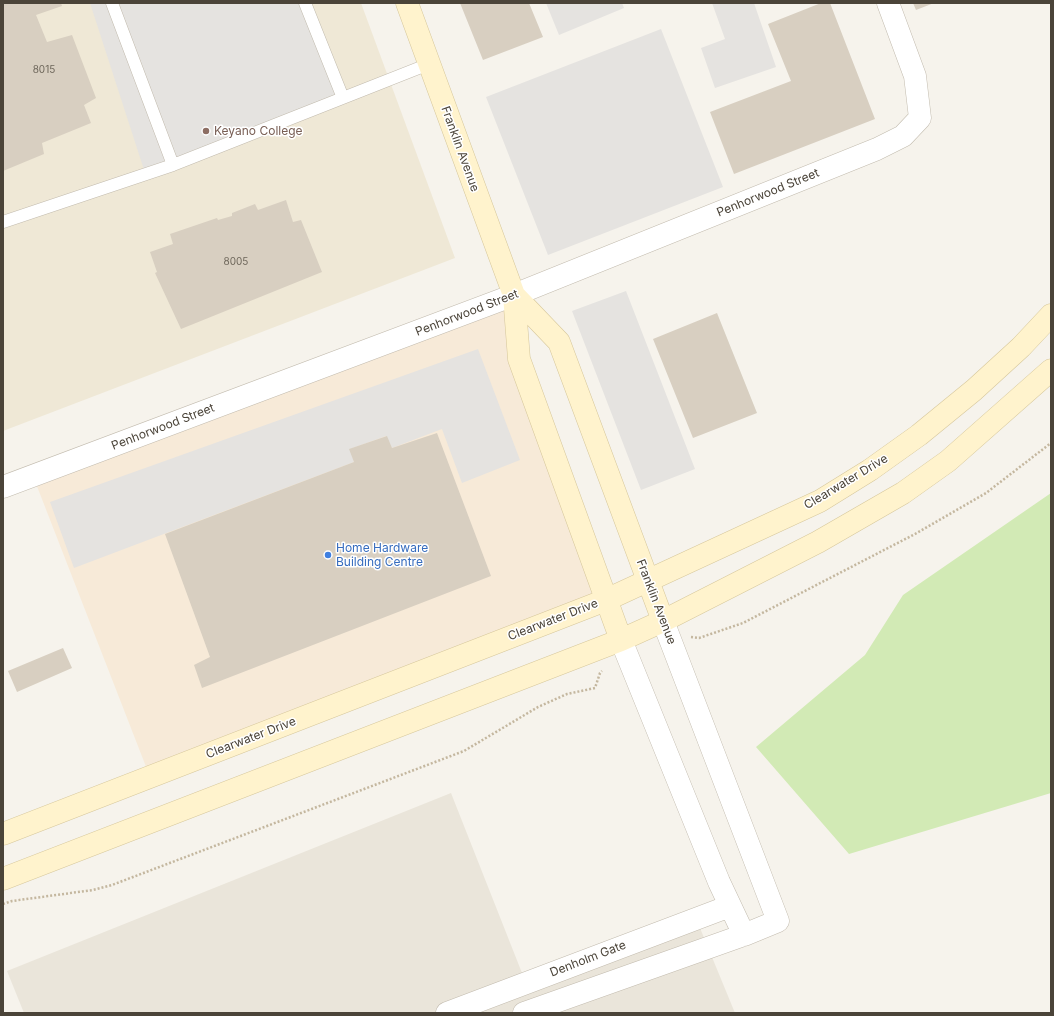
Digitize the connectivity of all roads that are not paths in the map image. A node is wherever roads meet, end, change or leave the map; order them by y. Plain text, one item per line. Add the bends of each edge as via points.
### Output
1 (112, 3) edge
2 (305, 3) edge
3 (407, 3) edge
4 (888, 3) edge
5 (429, 64) junction
6 (343, 98) junction
7 (173, 165) junction
8 (3, 222) edge
9 (514, 295) junction
10 (1051, 315) edge
11 (1051, 370) edge
12 (3, 487) edge
13 (648, 581) junction
14 (606, 600) junction
15 (666, 630) junction
16 (624, 648) junction
17 (3, 834) edge
18 (3, 879) edge
19 (730, 906) junction
20 (744, 935) junction
21 (447, 1013) edge
22 (524, 1013) edge

1 - 7 lane
2 - 6 lane
3 - 5 main road, Franklin Avenue
4 - 9 street, Penhorwood Street via 916,76 920,118 903,136 878,149
5 - 6 lane
5 - 9 main road, Franklin Avenue
6 - 7 lane
7 - 8 lane
9 - 12 street, Penhorwood Street
9 - 13 main road, Franklin Avenue via 559,342
9 - 14 main road, Franklin Avenue via 519,359
10 - 13 main road, Clearwater Drive via 974,390 919,435 870,470 820,501
11 - 15 main road via 948,461 903,493
13 - 14 main road, Clearwater Drive
13 - 15 main road, Franklin Avenue
14 - 16 main road, Franklin Avenue
14 - 17 main road, Clearwater Drive
15 - 16 main road
15 - 20 street, Franklin Avenue via 778,922
16 - 18 main road
16 - 19 street, Franklin Avenue
19 - 20 street, Franklin Avenue
19 - 21 street, Denholm Gate
20 - 22 street

